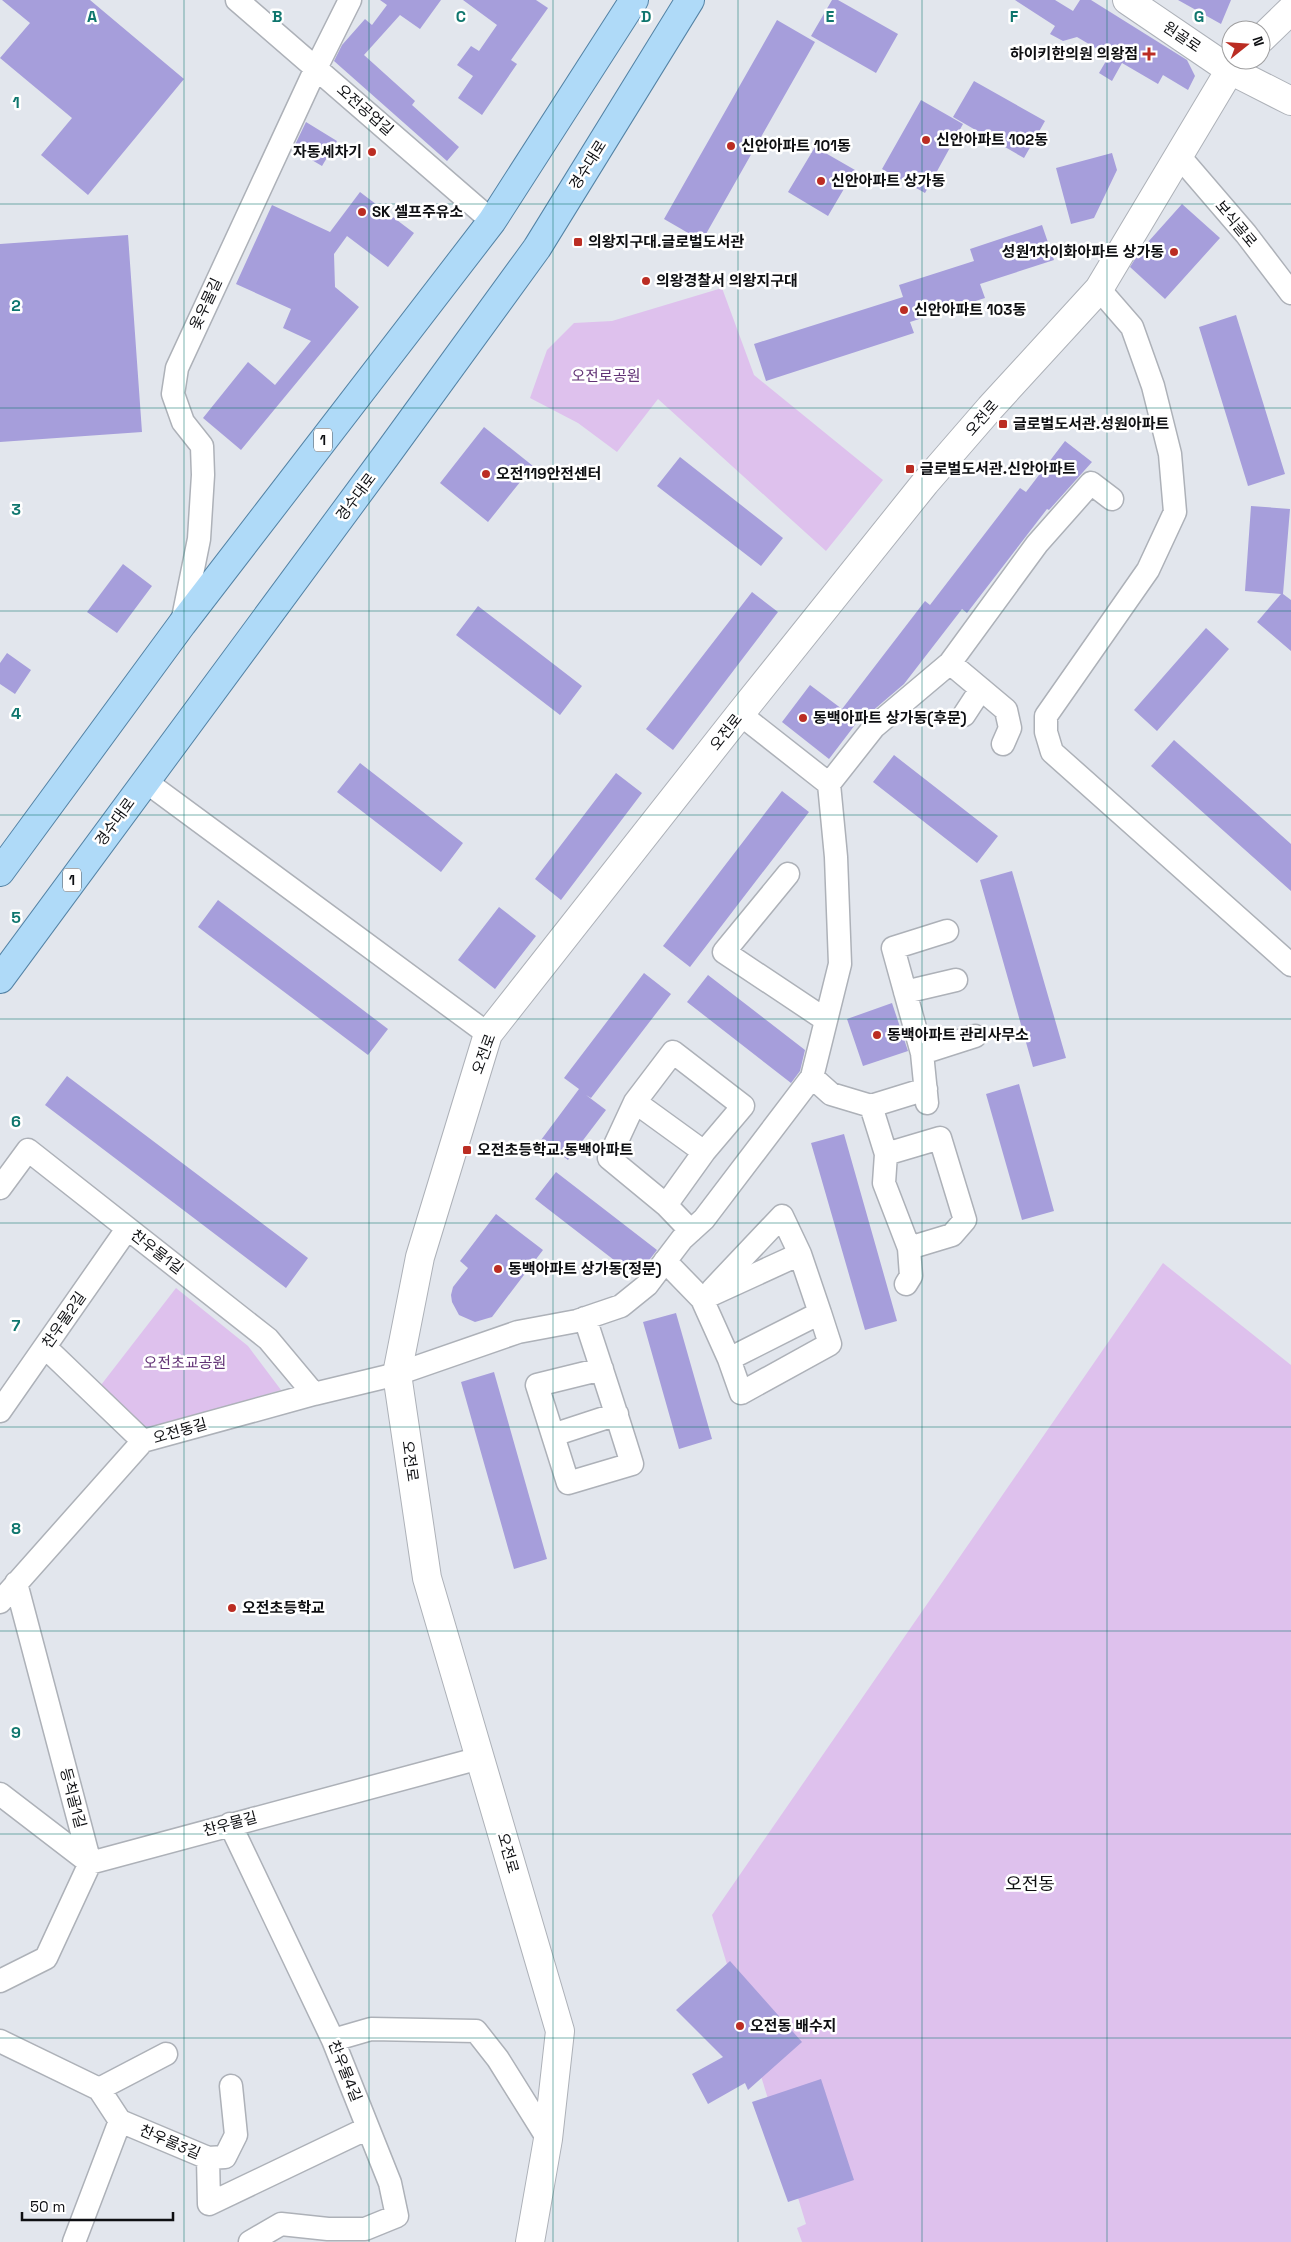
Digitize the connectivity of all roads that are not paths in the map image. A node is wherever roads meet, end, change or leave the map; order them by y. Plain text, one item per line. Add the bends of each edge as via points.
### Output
1 (237, 0) edge
2 (350, 0) edge
3 (634, 0) edge
4 (690, 0) edge
5 (1144, 5) edge
6 (1291, 10) edge
7 (1271, 29) edge
8 (1221, 56) edge
9 (316, 68) junction
10 (1232, 70) edge
11 (1243, 70) edge
12 (1291, 101) edge
13 (1179, 156) junction
14 (492, 221) junction
15 (1099, 289) junction
16 (1291, 293) edge
17 (1112, 499) dead end
18 (182, 624) junction
19 (950, 664) junction
20 (981, 688) junction
21 (740, 714) junction
22 (964, 715) dead end
23 (1003, 744) dead end
24 (145, 781) junction
25 (829, 784) junction
26 (0, 872) edge
27 (788, 874) dead end
28 (946, 931) dead end
29 (1291, 964) edge
30 (0, 979) edge
31 (956, 980) dead end
32 (905, 992) junction
33 (826, 1020) junction
34 (488, 1034) junction
35 (975, 1036) dead end
36 (922, 1053) junction
37 (812, 1078) junction
38 (635, 1102) junction
39 (871, 1106) junction
40 (704, 1152) junction
41 (886, 1154) junction
42 (0, 1188) edge
43 (666, 1205) junction
44 (127, 1228) junction
45 (691, 1231) junction
46 (909, 1248) junction
47 (800, 1254) junction
48 (665, 1262) junction
49 (906, 1284) dead end
50 (702, 1299) junction
51 (820, 1313) junction
52 (585, 1318) junction
53 (45, 1347) junction
54 (728, 1359) junction
55 (602, 1369) junction
56 (397, 1374) junction
57 (314, 1394) junction
58 (0, 1411) edge
59 (617, 1414) junction
60 (553, 1435) junction
61 (144, 1441) junction
62 (16, 1583) junction
63 (0, 1602) edge
64 (480, 1758) junction
65 (0, 1794) edge
66 (230, 1824) junction
67 (90, 1863) junction
68 (0, 1982) edge
69 (333, 2040) junction
70 (0, 2041) edge
71 (166, 2054) dead end
72 (231, 2086) dead end
73 (99, 2089) junction
74 (120, 2121) junction
75 (368, 2128) junction
76 (548, 2139) junction
77 (208, 2158) junction
78 (74, 2242) edge
79 (250, 2242) edge
80 (530, 2242) edge

1 - 9 street, 오전공업길
2 - 9 street, 옻우물길
3 - 14 main road, 1
4 - 24 main road, 경수대로 / 1 via 537,248
5 - 8 street, 원골로
6 - 7 street
9 - 14 street, 오전공업길
9 - 18 street, 옻우물길 via 177,368 173,394 183,422 202,446 203,475 199,539
10 - 13 street, 오전로
11 - 12 street, 원골로
13 - 15 street, 오전로
13 - 16 street, 보식골로 via 1246,234
14 - 18 main road, 1
15 - 21 street, 오전로 via 925,483
15 - 29 street via 1132,327 1153,386 1170,454 1175,512 1148,570 1046,716 1046,732 1052,752
17 - 19 street via 1092,483 1037,544
18 - 26 main road, 1
19 - 20 street
19 - 25 street via 874,727
20 - 22 street
20 - 23 street via 1006,710 1010,728
21 - 25 street
21 - 34 street, 오전로
24 - 30 main road, 경수대로 / 1
24 - 34 street
25 - 33 street via 836,857 840,964
27 - 33 street via 724,952
28 - 32 street via 893,948
31 - 32 street
32 - 36 street
33 - 37 street
34 - 56 street, 오전로 via 420,1257
35 - 36 street
36 - 39 street via 927,1096
37 - 39 street via 831,1094
37 - 45 street, 오전동길 via 704,1219
38 - 40 street
38 - 40 street via 673,1052 743,1106
38 - 43 street via 609,1158
39 - 41 street
40 - 43 street
41 - 46 street via 884,1183
41 - 46 street via 940,1138 965,1220 952,1235
42 - 44 street, 찬우물1길 via 28,1150
43 - 45 street
44 - 53 street, 찬우물2길
44 - 57 street, 찬우물1길 via 268,1339
45 - 48 street, 오전동길
46 - 49 street via 911,1276
47 - 50 street
47 - 50 street via 782,1216
47 - 51 street
48 - 50 street
48 - 52 street, 오전동길 via 647,1285 622,1306
50 - 54 street
51 - 54 street
51 - 54 street via 830,1344 741,1393
52 - 55 street
52 - 56 street, 오전동길 via 518,1332
53 - 58 street, 찬우물2길
53 - 61 street
55 - 59 street
55 - 60 street via 537,1384
56 - 57 street, 오전동길
56 - 64 street, 오전로 via 427,1578
57 - 61 street, 오전동길
59 - 60 street
59 - 60 street via 632,1464 568,1483
61 - 62 street, 오전동길
62 - 63 street, 오전동길
62 - 67 street, 등칙골1길
64 - 66 street, 찬우물길
64 - 76 street, 오전로 via 560,2031
65 - 67 street
66 - 67 street, 찬우물길
66 - 69 street, 찬우물4길
67 - 68 street via 46,1958
69 - 75 street, 찬우물4길
69 - 76 street via 372,2029 476,2031 498,2059
70 - 73 street
71 - 73 street
72 - 77 street via 236,2135 225,2157
73 - 74 street, 찬우물3길
74 - 77 street, 찬우물3길
74 - 78 street
75 - 77 street, 찬우물3길 via 209,2204
75 - 79 street, 찬우물4길 via 390,2184 397,2216 365,2230 281,2224
76 - 80 street, 오전로

